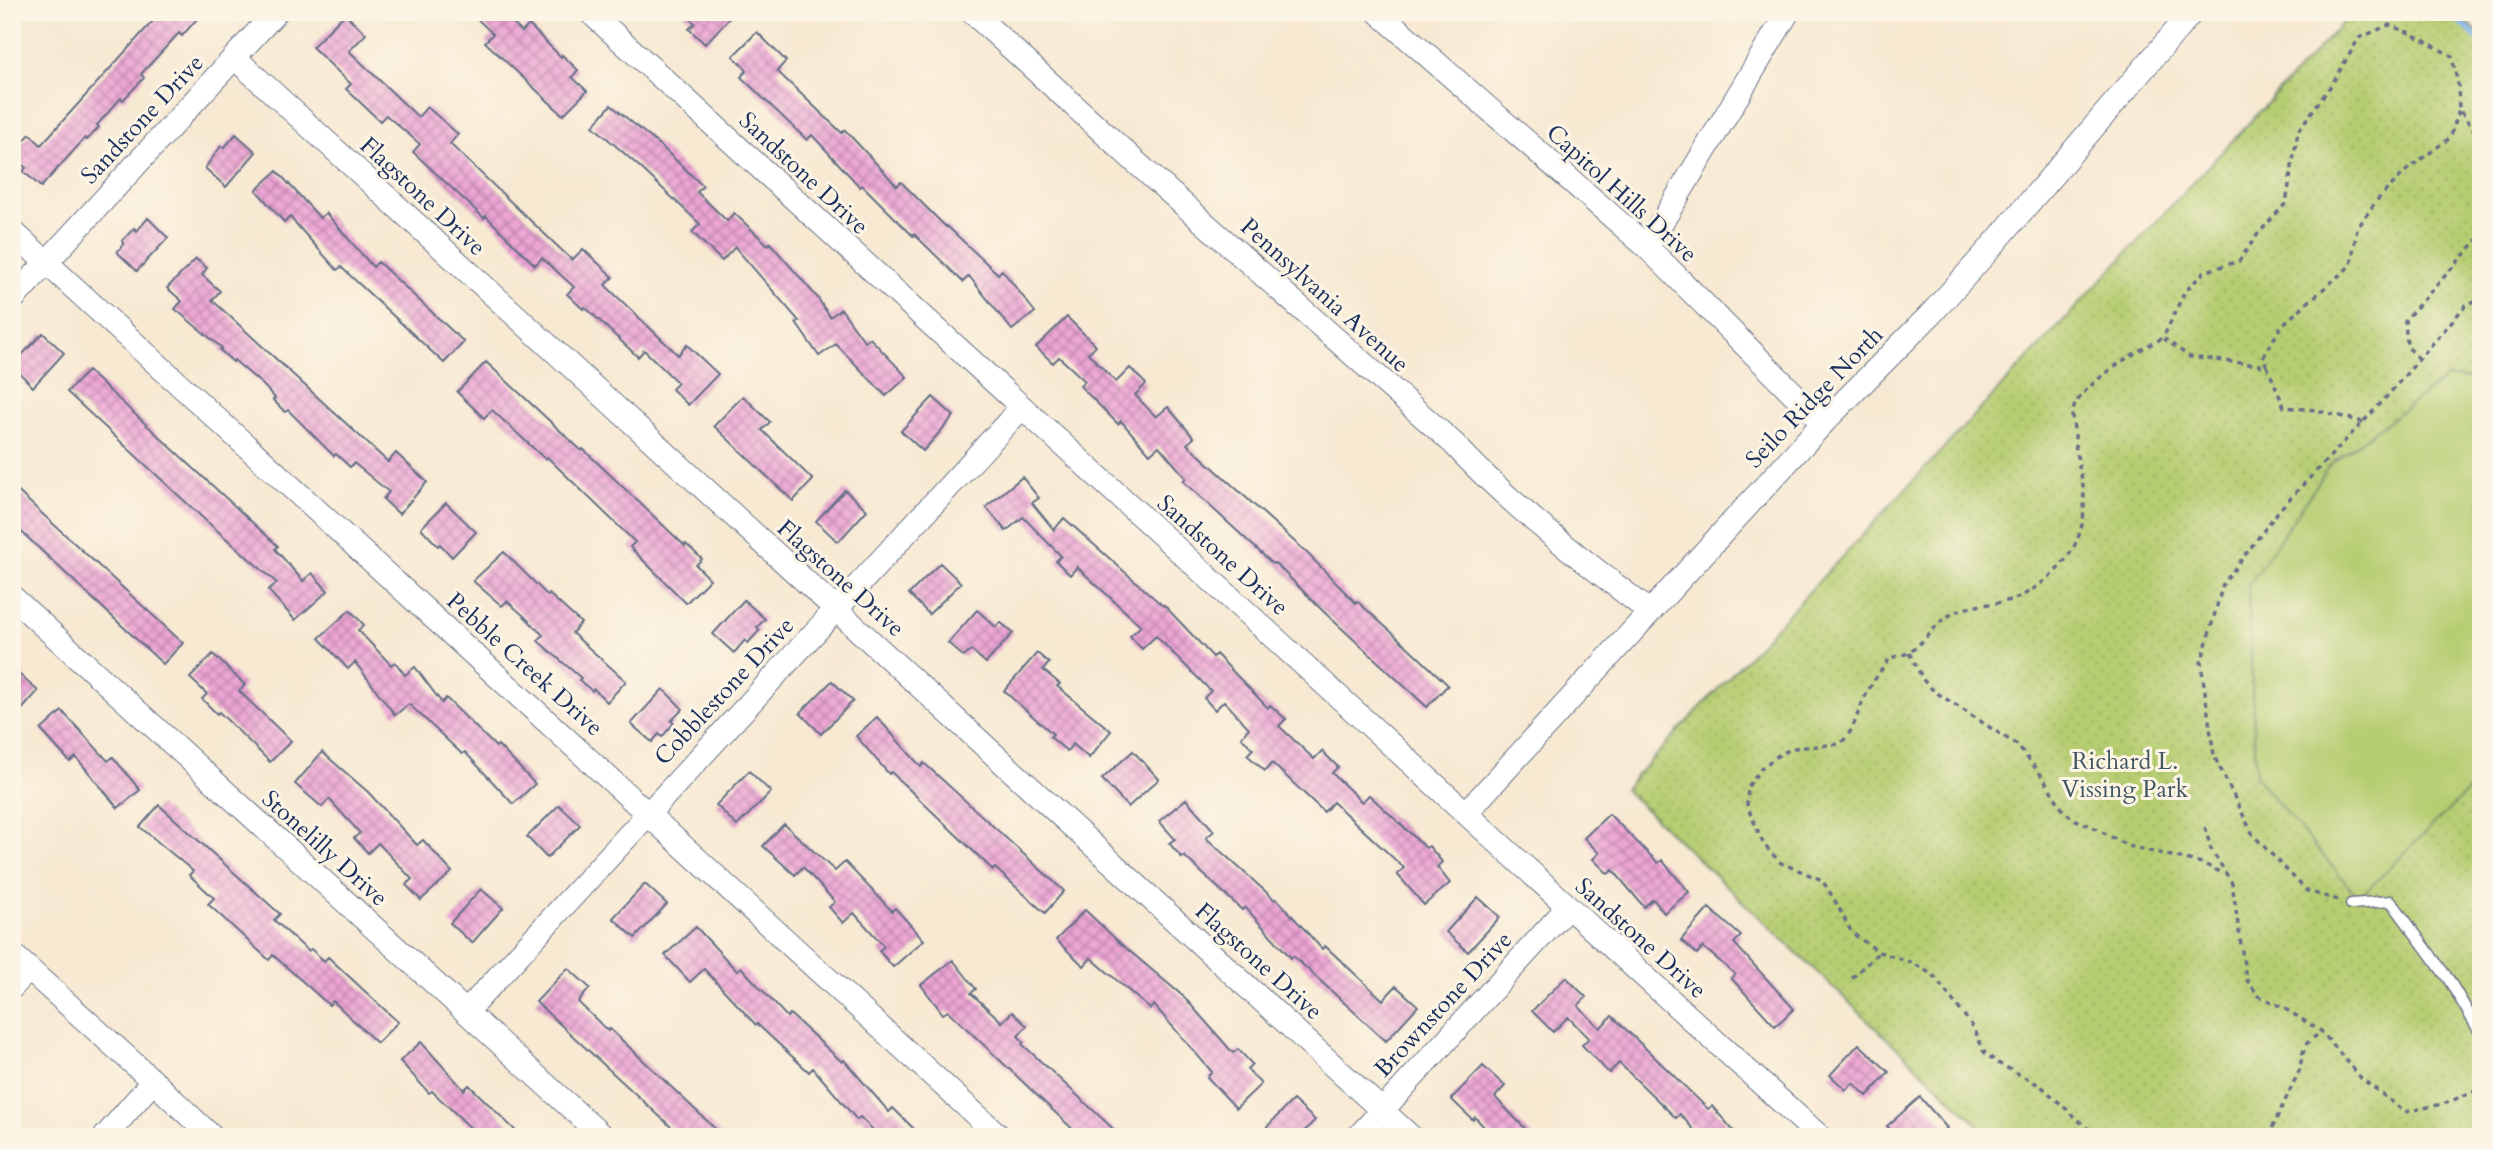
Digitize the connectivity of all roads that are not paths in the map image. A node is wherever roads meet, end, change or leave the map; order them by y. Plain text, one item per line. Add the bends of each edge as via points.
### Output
1 (276, 12) edge
2 (590, 12) edge
3 (972, 12) edge
4 (1378, 12) edge
5 (1788, 12) edge
6 (2192, 12) edge
7 (235, 58) junction
8 (12, 231) edge
9 (1647, 247) junction
10 (46, 261) junction
11 (12, 299) edge
12 (1022, 407) junction
13 (1823, 423) junction
14 (12, 597) edge
15 (836, 609) junction
16 (1648, 611) junction
17 (1466, 813) junction
18 (649, 814) junction
19 (2351, 904) road end
20 (1568, 907) junction
21 (21, 962) edge
22 (12, 987) edge
23 (466, 1012) junction
24 (2481, 1034) edge
25 (153, 1081) junction
26 (1382, 1110) junction
27 (106, 1137) edge
28 (212, 1137) edge
29 (603, 1137) edge
30 (1000, 1137) edge
31 (1358, 1137) edge
32 (1411, 1137) edge
33 (1820, 1137) edge

1 - 7 street, Sandstone Drive
2 - 12 street, Sandstone Drive
3 - 16 street, Pennsylvania Avenue via 1453,443 1478,471
4 - 9 street, Capitol Hills Drive
5 - 9 street
6 - 13 street, Seilo Ridge North via 1986,253
7 - 10 street, Sandstone Drive
7 - 15 street, Flagstone Drive
8 - 10 street, Pebble Creek Drive
9 - 13 street, Capitol Hills Drive
10 - 11 street
10 - 18 street, Pebble Creek Drive
12 - 15 street, Cobblestone Drive
12 - 17 street, Sandstone Drive
13 - 16 street, Seilo Ridge North
14 - 23 street, Stonelilly Drive
15 - 18 street, Cobblestone Drive
15 - 26 street, Flagstone Drive
16 - 17 street, Seilo Ridge North
17 - 20 street, Sandstone Drive
18 - 23 street, Cobblestone Drive
18 - 30 street, Pebble Creek Drive
19 - 24 lane via 2391,901 2449,980
20 - 26 street, Brownstone Drive
20 - 33 street, Sandstone Drive
21 - 22 street
21 - 25 street
23 - 29 street, Stonelilly Drive
25 - 27 street
25 - 28 street
26 - 31 street, Brownstone Drive
26 - 32 street, Flagstone Drive

